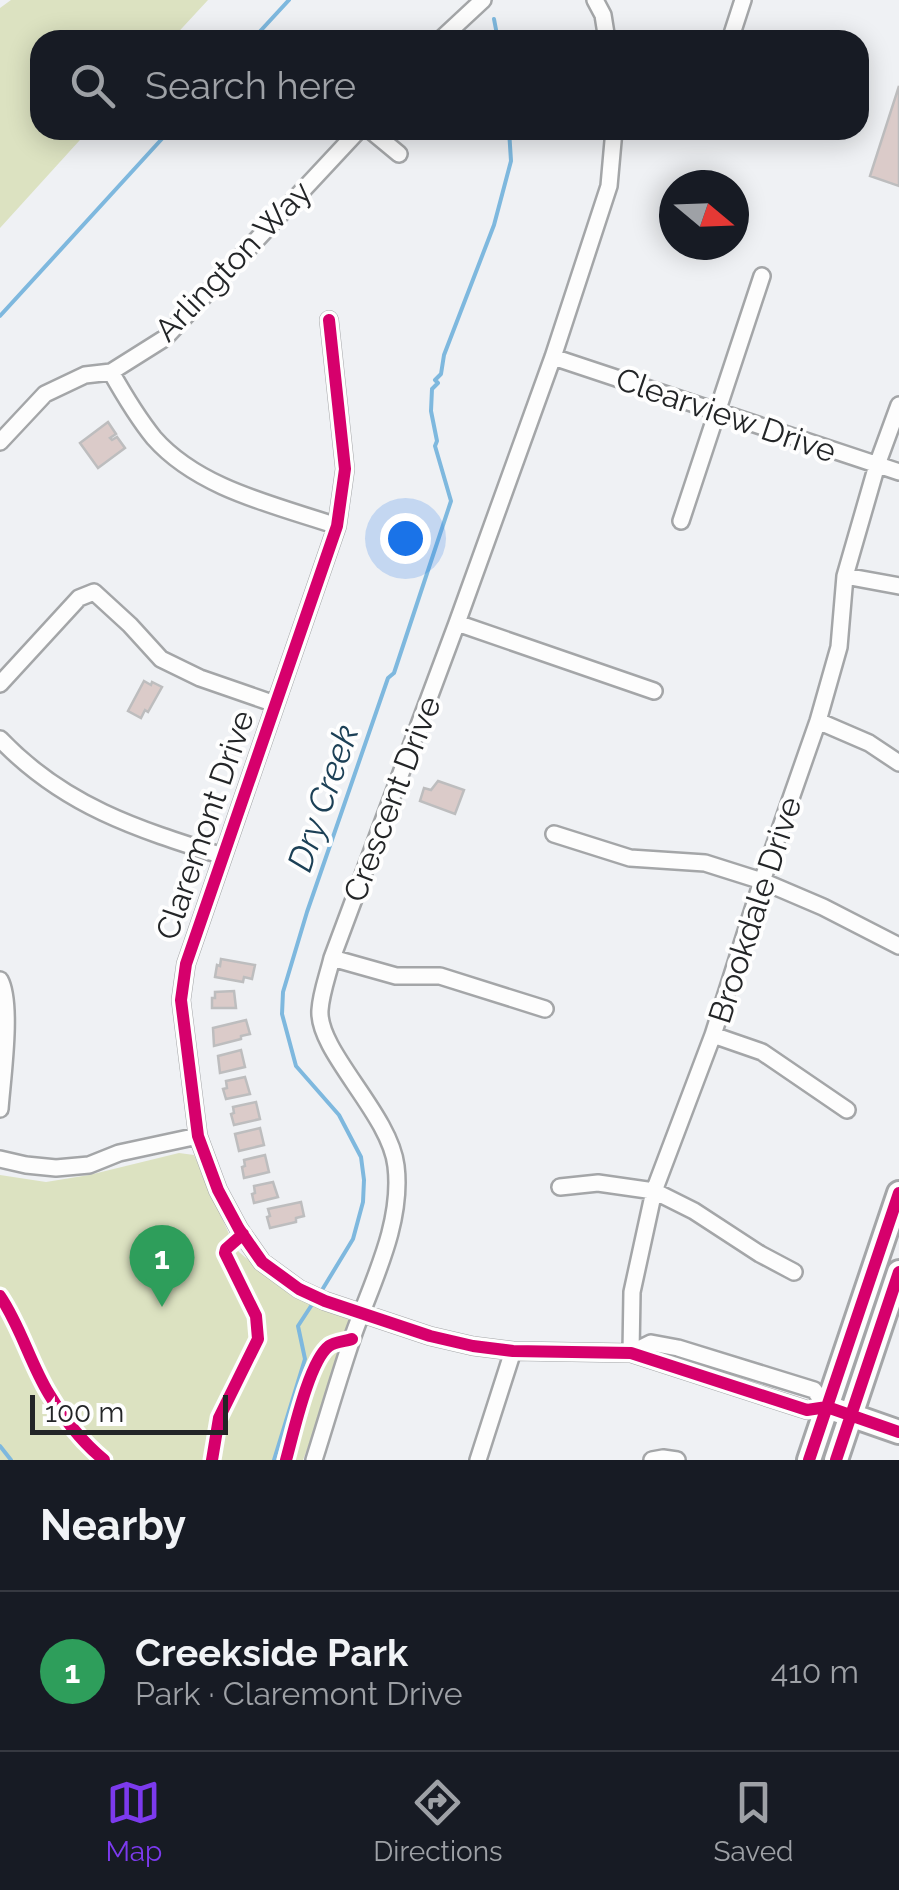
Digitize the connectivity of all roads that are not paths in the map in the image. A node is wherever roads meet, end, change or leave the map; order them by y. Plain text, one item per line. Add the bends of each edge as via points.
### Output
1 (483, 0) edge
2 (595, 0) edge
3 (743, 0) edge
4 (451, 30) edge
5 (606, 30) edge
6 (737, 30) edge
7 (350, 140) edge
8 (382, 140) edge
9 (613, 140) edge
10 (399, 154) dead end
11 (762, 276) dead end
12 (329, 320) dead end
13 (553, 357) junction
14 (112, 372) junction
15 (899, 404) edge
16 (718, 412) junction
17 (0, 442) edge
18 (877, 465) junction
19 (899, 472) edge
20 (681, 521) dead end
21 (337, 526) junction
22 (845, 576) junction
23 (899, 586) edge
24 (457, 624) junction
25 (0, 684) edge
26 (654, 691) dead end
27 (276, 704) junction
28 (818, 722) junction
29 (0, 740) edge
30 (899, 762) edge
31 (554, 834) dead end
32 (223, 856) junction
33 (762, 881) junction
34 (899, 946) edge
35 (332, 958) junction
36 (0, 980) edge
37 (545, 1009) dead end
38 (714, 1036) junction
39 (0, 1109) edge
40 (847, 1110) dead end
41 (198, 1136) junction
42 (0, 1159) edge
43 (560, 1187) dead end
44 (654, 1191) junction
45 (899, 1192) edge
46 (794, 1272) dead end
47 (899, 1272) edge
48 (362, 1312) junction
49 (512, 1351) junction
50 (631, 1353) junction
51 (827, 1407) junction
52 (851, 1415) junction
53 (899, 1432) edge
54 (314, 1460) edge
55 (478, 1460) edge
56 (652, 1460) edge
57 (677, 1460) edge
58 (809, 1460) edge
59 (836, 1460) edge

1 - 4 street
2 - 5 street
3 - 6 street
7 - 14 street, Arlington Way via 165,338
8 - 10 street
9 - 13 street, Crescent Drive via 608,186
11 - 16 street
12 - 21 street, Claremont Drive via 346,469
13 - 16 street, Clearview Drive
13 - 24 street, Crescent Drive
14 - 17 street, Arlington Way via 84,375 44,394
14 - 21 street via 156,440 191,468 222,486
15 - 18 street, Brookdale Drive
16 - 18 street, Clearview Drive
16 - 20 street
18 - 19 street, Clearview Drive
18 - 22 street, Brookdale Drive
21 - 27 street, Claremont Drive
22 - 23 street
22 - 28 street, Brookdale Drive via 840,647
24 - 26 street
24 - 35 street, Crescent Drive
25 - 27 street via 79,598 94,592 161,659
27 - 32 street, Claremont Drive
28 - 30 street
28 - 33 street, Brookdale Drive
29 - 32 street via 70,796 134,828
31 - 33 street via 630,858 706,864
32 - 41 street, Claremont Drive via 186,964 182,1000
33 - 34 street
33 - 38 street, Brookdale Drive
35 - 37 street via 396,976 440,976
35 - 48 street, Crescent Drive via 319,1013 326,1039 381,1123 396,1162 392,1229
36 - 39 street
38 - 40 street via 762,1052
38 - 44 street, Brookdale Drive
41 - 42 street via 56,1168
41 - 48 street, Claremont Drive via 218,1190 262,1262 299,1289
43 - 44 street via 598,1183
44 - 46 street
44 - 50 street, Brookdale Drive via 632,1292
45 - 51 main road
47 - 52 main road
48 - 49 street, Claremont Drive via 430,1336
48 - 54 street, Crescent Drive
49 - 50 street, Claremont Drive
49 - 55 street
50 - 51 street, Claremont Drive via 807,1410
51 - 52 main road
51 - 58 main road
52 - 53 main road
52 - 59 main road
56 - 57 street

